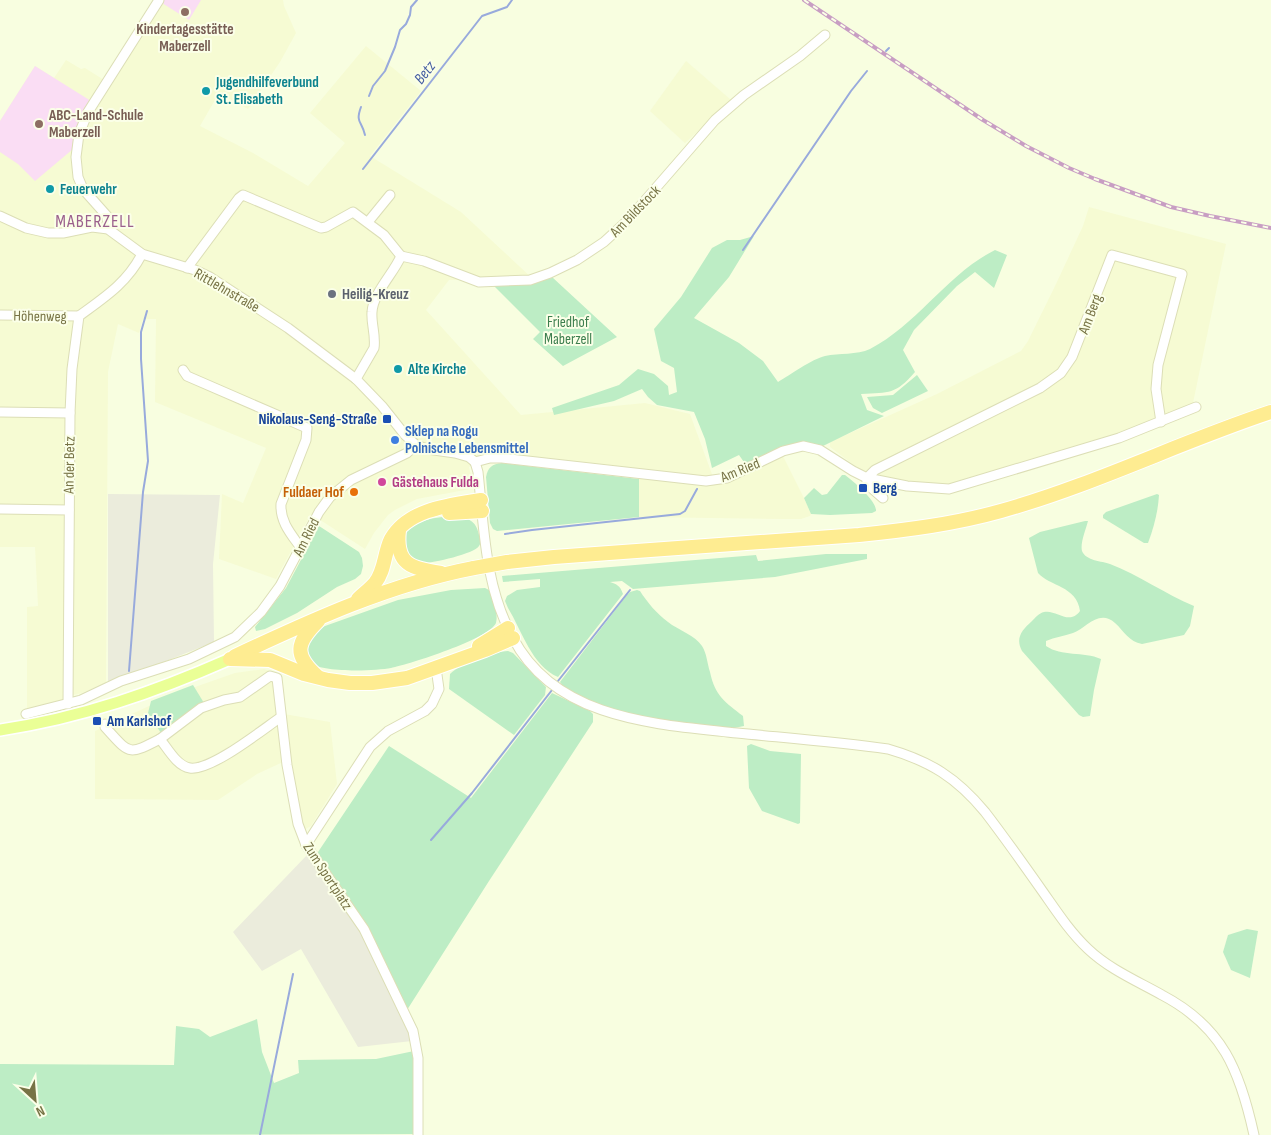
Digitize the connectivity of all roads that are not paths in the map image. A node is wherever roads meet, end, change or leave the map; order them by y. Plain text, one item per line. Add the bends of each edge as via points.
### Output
1 (159, 0) edge
2 (825, 35) dead end
3 (390, 195) dead end
4 (0, 216) edge
5 (368, 222) junction
6 (108, 229) junction
7 (142, 254) junction
8 (401, 256) junction
9 (187, 268) junction
10 (0, 315) edge
11 (79, 316) junction
12 (184, 370) dead end
13 (356, 379) junction
14 (1196, 407) dead end
15 (0, 412) edge
16 (1271, 412) edge
17 (70, 413) junction
18 (1161, 422) junction
19 (416, 444) junction
20 (475, 462) junction
21 (867, 478) junction
22 (883, 498) dead end
23 (481, 506) junction
24 (0, 509) edge
25 (68, 510) junction
26 (399, 530) junction
27 (301, 548) junction
28 (446, 574) junction
29 (351, 604) junction
30 (324, 616) junction
31 (510, 633) junction
32 (230, 659) junction
33 (436, 668) junction
34 (318, 677) junction
35 (68, 704) junction
36 (26, 714) dead end
37 (281, 717) junction
38 (105, 724) dead end
39 (0, 730) edge
40 (160, 739) junction
41 (306, 845) junction
42 (418, 1135) edge
43 (1254, 1135) edge

1 - 6 street via 88,112 79,134 78,177 83,189 107,216
2 - 8 street, Am Bildstock via 715,120 628,220 604,242 576,260 530,280 479,282 424,261
3 - 5 street
4 - 6 street via 26,228 48,233 92,227
5 - 8 street
5 - 9 street via 353,212 320,228 243,195
6 - 7 street, Rittlehnstraße
7 - 9 street, Rittlehnstraße
7 - 11 street via 134,270 120,284
8 - 13 street via 374,302 371,312 374,348
9 - 13 street, Rittlehnstraße via 224,285
10 - 11 street, Höhenweg
11 - 17 street, An der Betz
12 - 27 street via 187,376 307,428 306,440 281,504 287,528
13 - 19 street, Rittlehnstraße
14 - 18 street
15 - 17 street
16 - 28 highway, bridge via 1060,492 1001,512 955,522 859,535 554,557
17 - 25 street, An der Betz
18 - 21 street via 949,490
18 - 21 street, Am Berg via 1156,389 1158,365 1182,274 1112,255 1075,350 1056,378 875,470
19 - 20 street via 469,457
19 - 27 street, Am Ried via 407,453 351,480 330,497
20 - 21 street, Am Ried via 502,458 706,480 727,478 783,451 803,446 831,456
20 - 23 street
21 - 22 street via 867,484
23 - 26 highway via 438,507
23 - 31 street via 491,578
24 - 25 street
25 - 35 street, An der Betz
26 - 28 highway via 398,546 404,561 414,568
26 - 29 highway via 392,538 375,583
27 - 35 street, Am Ried via 262,612 236,637 189,659 121,681
28 - 29 highway
29 - 30 highway
30 - 32 highway
30 - 34 highway via 304,636 300,648 305,664
31 - 33 highway via 485,650
31 - 43 street via 527,660 556,687 607,712 661,724 888,749 922,760 950,776 986,812 1064,922 1088,950 1188,1011 1214,1036 1240,1080
32 - 34 highway via 270,660
32 - 39 main road via 113,705
33 - 34 highway via 407,678 372,683 338,682
33 - 41 street via 440,689 432,704 388,731 370,747
35 - 36 street, Am Ried
37 - 40 street via 204,767 189,768 178,763
37 - 40 street, Zum Sportplatz via 277,678 270,676 240,697 201,708
37 - 41 street, Zum Sportplatz via 298,824
38 - 40 street via 124,748 131,750
41 - 42 street, Zum Sportplatz via 364,929 413,1032 418,1058

